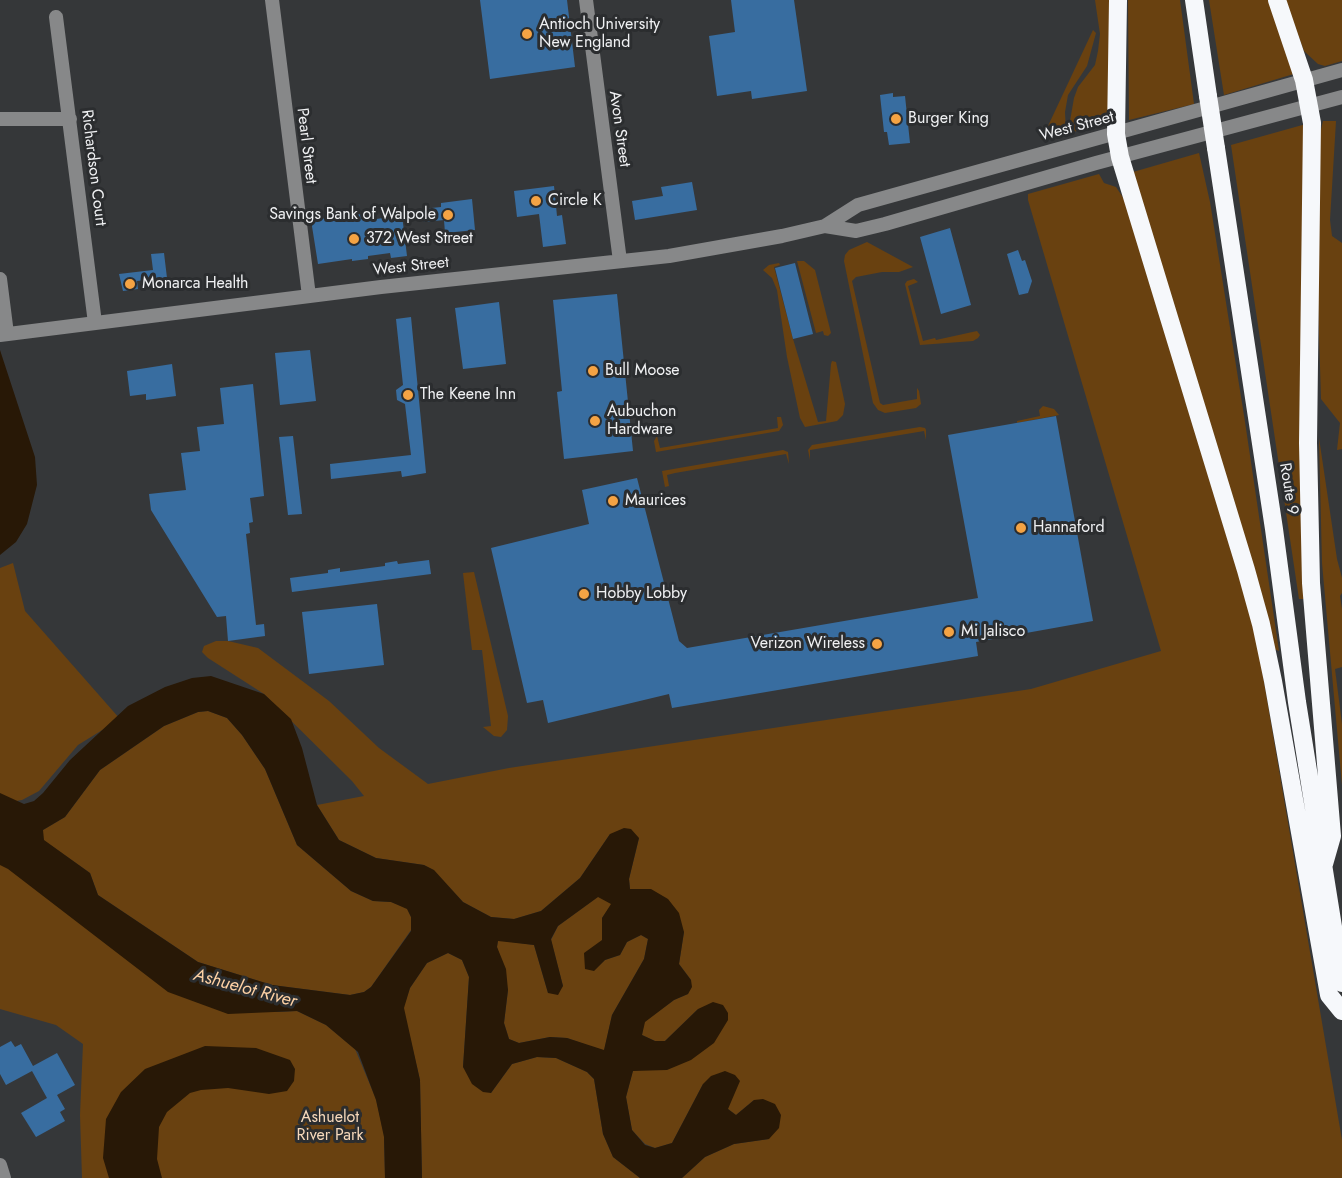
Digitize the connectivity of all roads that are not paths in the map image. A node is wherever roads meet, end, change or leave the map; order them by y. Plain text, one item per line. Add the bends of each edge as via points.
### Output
1 (272, 0) edge
2 (586, 0) edge
3 (1118, 0) edge
4 (1194, 0) edge
5 (1277, 0) edge
6 (56, 17) dead end
7 (1342, 69) edge
8 (1304, 80) junction
9 (1342, 97) edge
10 (1309, 106) junction
11 (0, 119) edge
12 (70, 119) junction
13 (1116, 134) junction
14 (1120, 157) junction
15 (825, 226) junction
16 (620, 261) junction
17 (0, 279) edge
18 (309, 296) junction
19 (95, 323) junction
20 (3, 335) edge
21 (1324, 864) junction
22 (1342, 983) edge
23 (1342, 1011) edge
24 (0, 1165) edge
25 (4, 1178) edge

1 - 18 street, Pearl Street
2 - 16 street, Avon Street
3 - 13 highway
4 - 21 highway, Route 9, bridge
5 - 8 highway
6 - 12 street, Richardson Court
7 - 8 street, West Street
8 - 10 highway
8 - 13 street, West Street
9 - 10 street, West Street
10 - 14 street, West Street
10 - 21 highway via 1311,583 1332,836
11 - 12 street
12 - 19 street, Richardson Court
13 - 14 highway
13 - 15 street, West Street via 858,206
14 - 15 street, West Street via 856,231
14 - 23 highway via 1261,624 1329,995
15 - 16 street, West Street via 669,256
16 - 18 street, West Street
17 - 20 street
18 - 19 street, West Street
19 - 20 street, West Street
21 - 22 highway, Route 9
24 - 25 street

